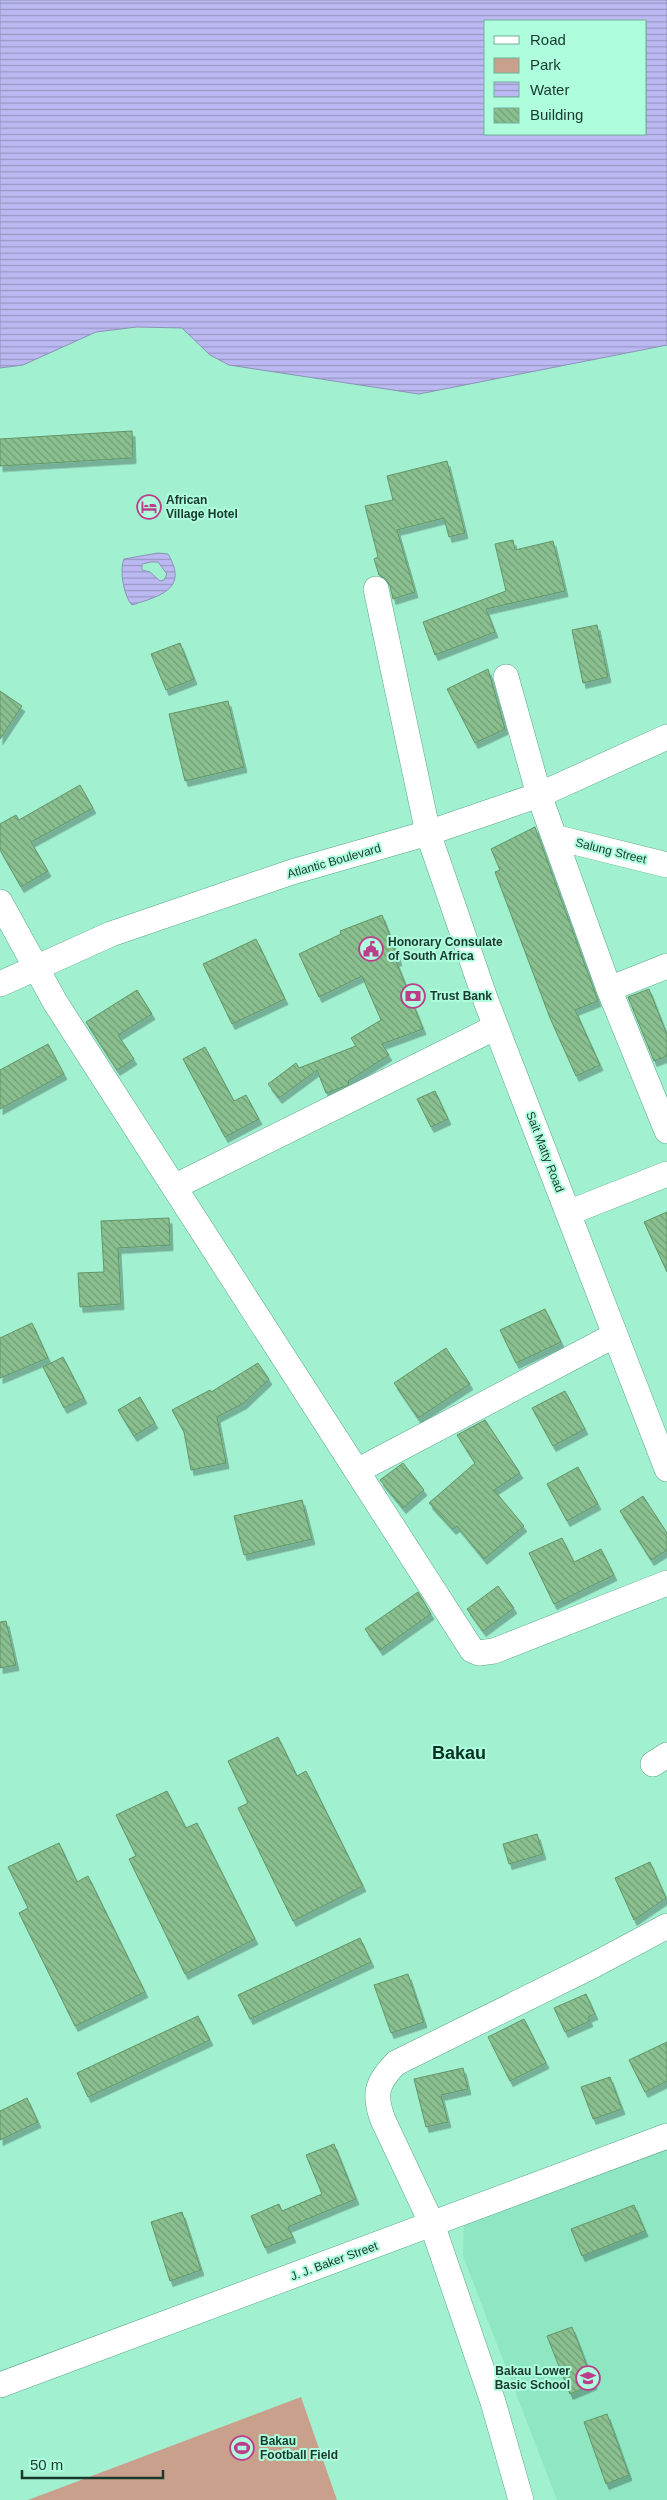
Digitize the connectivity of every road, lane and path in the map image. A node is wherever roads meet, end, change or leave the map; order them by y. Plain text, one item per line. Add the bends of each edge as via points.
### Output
1 (376, 589) dead end
2 (506, 677) dead end
3 (667, 737) edge
4 (539, 795) junction
5 (428, 834) junction
6 (554, 837) junction
7 (667, 865) edge
8 (0, 902) edge
9 (667, 966) edge
10 (35, 968) junction
11 (0, 984) edge
12 (609, 989) junction
13 (496, 1027) junction
14 (667, 1131) edge
15 (667, 1174) edge
16 (174, 1187) junction
17 (568, 1213) junction
18 (615, 1335) junction
19 (667, 1469) edge
20 (357, 1471) junction
21 (667, 1583) edge
22 (667, 1926) edge
23 (667, 2136) edge
24 (432, 2224) junction
25 (0, 2385) edge
26 (521, 2500) edge

1 - 5 street, Sait Matty Road
2 - 4 street
3 - 4 street, Atlantic Boulevard
4 - 5 street, Atlantic Boulevard
4 - 6 street
5 - 10 street, Atlantic Boulevard via 292,872 111,934
5 - 13 street, Sait Matty Road
6 - 7 street, Salung Street
6 - 12 street
8 - 10 street
9 - 12 street
10 - 11 street, Atlantic Boulevard
10 - 16 street
12 - 14 street
13 - 16 street
13 - 17 street, Sait Matty Road
15 - 17 street
16 - 20 street
17 - 18 street, Sait Matty Road
18 - 19 street, Sait Matty Road
18 - 20 street
20 - 21 street via 472,1650 479,1653 494,1651
22 - 24 street via 442,2038 396,2063 383,2076 377,2091 377,2105
23 - 24 street, J. J. Baker Street
24 - 25 street, J. J. Baker Street
24 - 26 street via 493,2402

